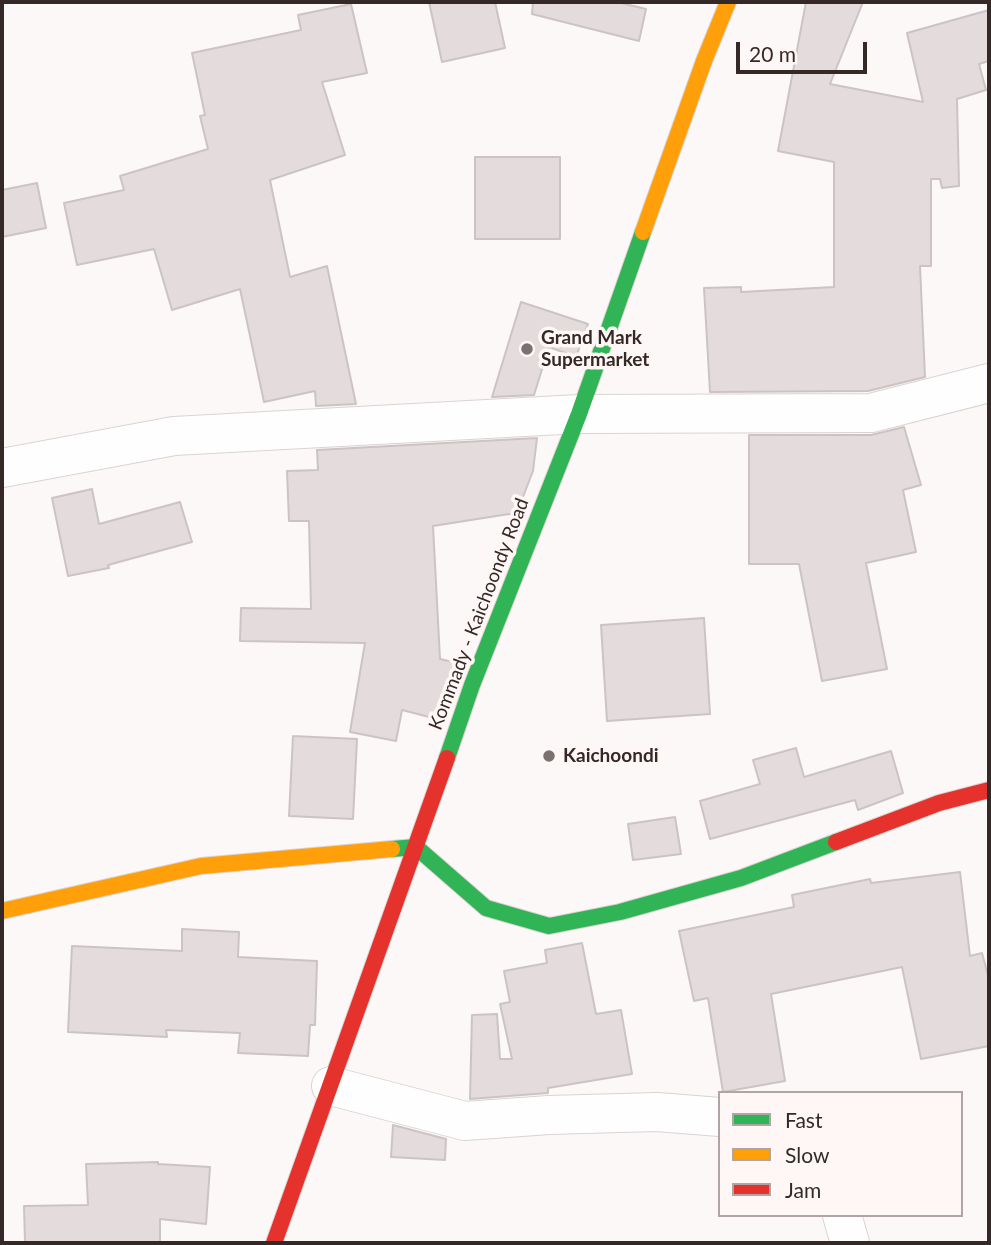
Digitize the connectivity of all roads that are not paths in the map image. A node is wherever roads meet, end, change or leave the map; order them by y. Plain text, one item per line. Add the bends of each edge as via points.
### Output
1 (728, 2) edge
2 (989, 383) edge
3 (579, 414) junction
4 (2, 468) edge
5 (989, 790) edge
6 (416, 847) junction
7 (2, 911) edge
8 (331, 1086) junction
9 (718, 1117) edge
10 (843, 1217) edge
11 (274, 1243) edge
12 (850, 1243) edge

1 - 3 main road, Kommady - Kaichoondy Road
2 - 3 street via 871,413
3 - 4 street via 174,436
3 - 6 main road, Kommady - Kaichoondy Road via 472,685
5 - 6 main road via 939,803 741,878 620,912 549,926 486,908
6 - 7 main road via 201,866
6 - 8 main road, Kommady - Kaichoondy Road
8 - 9 street via 465,1121 657,1112
8 - 11 main road, Kommady - Kaichoondy Road
10 - 12 street

